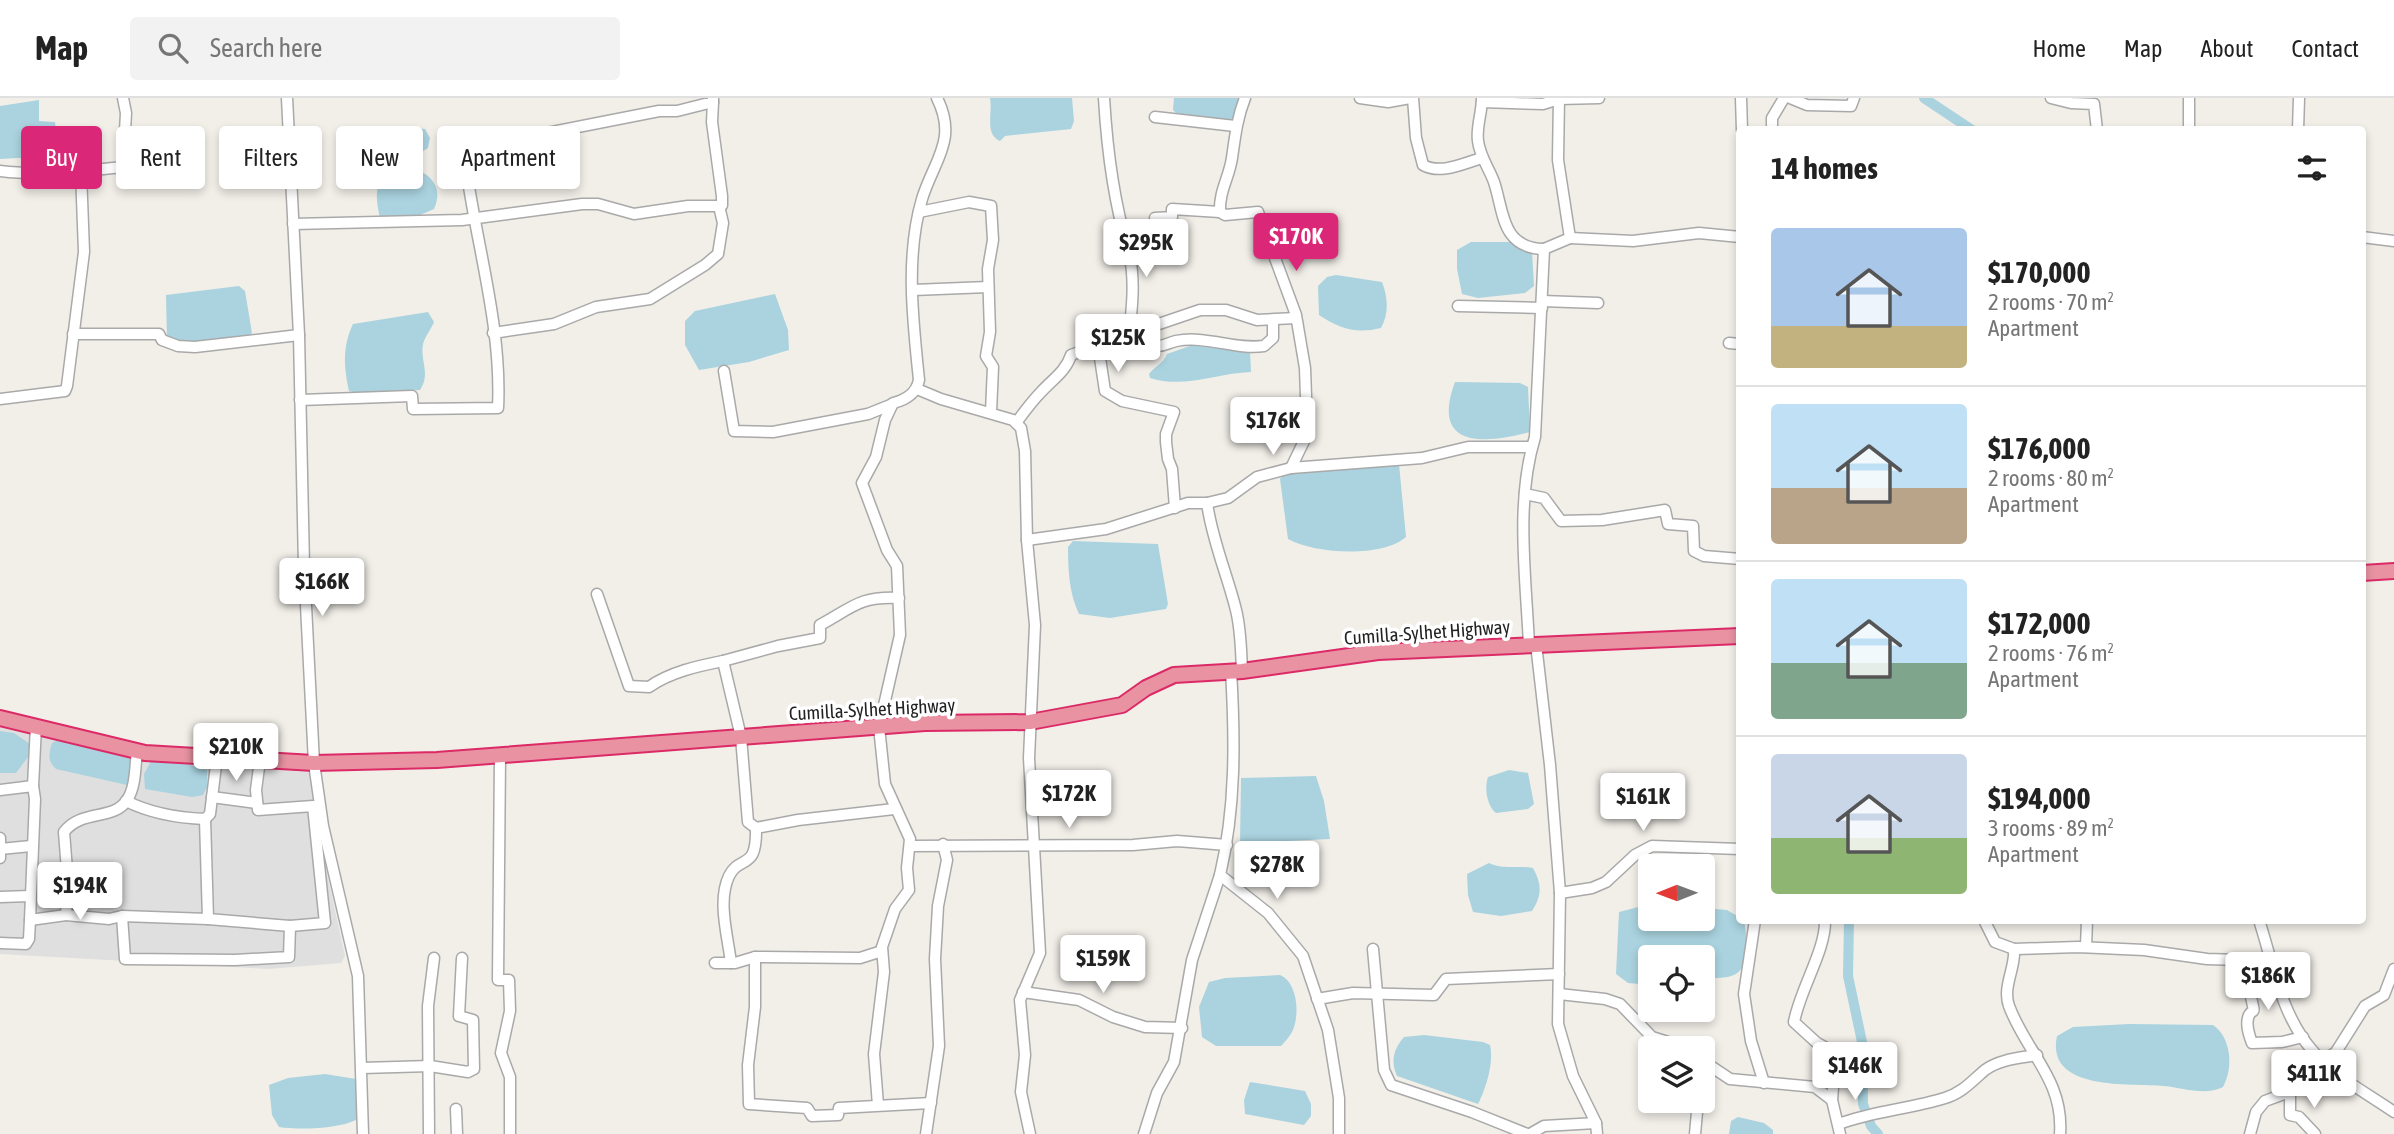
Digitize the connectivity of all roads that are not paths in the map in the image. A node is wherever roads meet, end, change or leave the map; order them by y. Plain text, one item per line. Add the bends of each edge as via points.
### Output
1 (123, 98) edge
2 (287, 98) edge
3 (937, 98) edge
4 (1104, 98) edge
5 (1245, 98) edge
6 (1360, 98) edge
7 (1412, 98) edge
8 (1559, 98) edge
9 (1599, 98) edge
10 (1741, 98) edge
11 (1784, 98) edge
12 (1790, 98) edge
13 (1854, 98) edge
14 (2051, 98) edge
15 (2189, 98) edge
16 (2299, 98) edge
17 (713, 100) edge
18 (1482, 100) edge
19 (1155, 117) dead end
20 (1235, 126) junction
21 (1742, 126) edge
22 (1772, 126) edge
23 (2097, 126) edge
24 (2189, 126) edge
25 (2298, 126) edge
26 (1482, 158) junction
27 (102, 170) edge
28 (0, 171) edge
29 (21, 173) edge
30 (82, 189) edge
31 (719, 206) junction
32 (919, 212) junction
33 (1220, 212) junction
34 (474, 218) junction
35 (293, 224) junction
36 (1736, 237) edge
37 (2366, 237) edge
38 (1570, 238) junction
39 (2394, 240) edge
40 (1128, 249) junction
41 (1544, 249) junction
42 (988, 287) junction
43 (913, 290) junction
44 (1598, 303) dead end
45 (1542, 304) junction
46 (1458, 306) dead end
47 (1296, 318) junction
48 (1273, 320) junction
49 (493, 333) junction
50 (73, 334) junction
51 (299, 335) junction
52 (1151, 340) junction
53 (1128, 341) junction
54 (1098, 345) junction
55 (724, 371) dead end
56 (917, 389) junction
57 (0, 399) edge
58 (300, 400) junction
59 (893, 404) junction
60 (990, 412) junction
61 (1016, 423) junction
62 (1531, 447) junction
63 (1291, 468) junction
64 (1525, 494) junction
65 (1207, 503) junction
66 (1175, 508) junction
67 (1027, 540) junction
68 (1736, 559) edge
69 (2394, 571) edge
70 (2366, 573) edge
71 (597, 594) dead end
72 (899, 598) junction
73 (1736, 636) edge
74 (1533, 644) junction
75 (723, 661) junction
76 (1237, 670) junction
77 (0, 718) edge
78 (1030, 722) junction
79 (36, 726) junction
80 (879, 727) junction
81 (741, 737) junction
82 (137, 751) junction
83 (500, 755) junction
84 (217, 757) junction
85 (260, 760) junction
86 (314, 763) junction
87 (33, 786) junction
88 (0, 790) edge
89 (212, 797) junction
90 (126, 801) junction
91 (257, 803) junction
92 (894, 809) junction
93 (205, 819) junction
94 (756, 828) junction
95 (0, 838) edge
96 (943, 844) junction
97 (1032, 845) junction
98 (1227, 845) junction
99 (32, 846) junction
100 (910, 846) junction
101 (0, 849) edge
102 (1736, 849) edge
103 (0, 858) edge
104 (1220, 875) junction
105 (1560, 892) junction
106 (0, 897) edge
107 (30, 897) junction
108 (66, 915) junction
109 (122, 916) junction
110 (208, 919) junction
111 (30, 920) junction
112 (1754, 924) edge
113 (1825, 924) edge
114 (1986, 924) edge
115 (2087, 924) edge
116 (2260, 924) edge
117 (290, 926) junction
118 (0, 943) edge
119 (2086, 947) junction
120 (1373, 949) dead end
121 (2014, 949) junction
122 (882, 951) junction
123 (755, 957) junction
124 (434, 958) dead end
125 (462, 958) dead end
126 (2248, 961) junction
127 (2272, 961) junction
128 (715, 963) dead end
129 (731, 963) junction
130 (2394, 969) edge
131 (1559, 974) junction
132 (1023, 992) junction
133 (1375, 993) junction
134 (1559, 994) junction
135 (1317, 999) junction
136 (1182, 1028) junction
137 (1651, 1036) edge
138 (2303, 1037) junction
139 (2037, 1055) junction
140 (2327, 1065) junction
141 (430, 1066) junction
142 (362, 1068) junction
143 (1715, 1069) edge
144 (1764, 1083) junction
145 (2290, 1092) junction
146 (1832, 1100) junction
147 (931, 1103) junction
148 (878, 1105) junction
149 (456, 1109) dead end
150 (2394, 1112) edge
151 (1697, 1113) edge
152 (1597, 1129) edge
153 (1840, 1129) edge
154 (363, 1134) edge
155 (429, 1134) edge
156 (457, 1134) edge
157 (510, 1134) edge
158 (926, 1134) edge
159 (1030, 1134) edge
160 (1144, 1134) edge
161 (1339, 1134) edge
162 (1529, 1134) edge
163 (1695, 1134) edge
164 (2060, 1134) edge
165 (2250, 1134) edge
166 (2315, 1134) edge

1 - 27 street via 123,167
2 - 35 street
3 - 32 street via 944,112 945,144
4 - 40 street via 1106,144
5 - 20 street
6 - 7 street via 1388,102
7 - 26 street via 1423,165 1446,168
8 - 9 street
8 - 18 street via 1544,104
8 - 38 street via 1558,160
10 - 21 street
11 - 22 street
12 - 13 street via 1808,105 1851,106
14 - 23 street via 2094,104
15 - 24 street
16 - 25 street
17 - 31 street via 722,195
17 - 34 street via 677,111 542,134 535,148 469,157
18 - 26 street via 1478,130
19 - 20 street
20 - 33 street
26 - 41 street via 1507,230 1528,246
28 - 29 street
30 - 50 street via 84,252
31 - 34 street via 634,214 582,204
31 - 49 street via 723,223 718,254 660,295 637,303 596,307 554,324
32 - 42 street via 969,202 991,206
32 - 43 street
33 - 40 street via 1172,209 1172,217 1155,218 1154,244
33 - 47 street via 1258,212
34 - 35 street
34 - 49 street
35 - 51 street
36 - 38 street via 1699,233 1633,241
37 - 39 street
38 - 41 street
40 - 53 street via 1132,319
41 - 45 street
42 - 43 street
42 - 60 street via 986,356 993,367
43 - 56 street
44 - 45 street
45 - 46 street
45 - 62 street
47 - 48 street
47 - 63 street via 1306,377 1307,425
48 - 52 street via 1256,320 1226,310 1200,310 1153,326
48 - 52 street via 1273,338 1264,346 1213,340 1175,341 1161,347
49 - 58 street via 498,408 413,409 412,396
50 - 51 street via 159,334 178,346 195,347
50 - 57 street via 65,391
51 - 58 street
52 - 53 street
53 - 54 street
54 - 61 street via 1071,355
54 - 66 street via 1105,391 1122,401 1174,412 1166,449
55 - 59 street via 734,431 774,432 868,414
56 - 59 street
56 - 60 street
58 - 86 street
59 - 72 street via 876,457 862,483 897,566
60 - 61 street
61 - 67 street via 1025,451
62 - 63 street via 1468,447 1422,458
62 - 64 street
63 - 65 street via 1257,477 1228,498
64 - 68 street via 1544,498 1561,521 1665,510 1668,524 1693,526 1694,551
64 - 74 street
65 - 66 street
65 - 76 street via 1241,636
66 - 67 street via 1105,528
67 - 78 street via 1035,625
69 - 70 highway
71 - 75 street via 629,686 649,687 675,674
72 - 75 street via 875,596 862,601 820,625 820,638
72 - 80 street via 900,635
73 - 74 highway, Cumilla-Sylhet Highway
74 - 76 highway, Cumilla-Sylhet Highway via 1378,652
74 - 105 street via 1550,765
75 - 81 street
76 - 78 highway, Cumilla-Sylhet Highway via 1174,675 1122,705
76 - 98 street
77 - 79 highway, Cumilla-Sylhet Highway
78 - 80 highway, Cumilla-Sylhet Highway
78 - 97 street
79 - 82 highway, Cumilla-Sylhet Highway
79 - 87 street
80 - 81 highway, Cumilla-Sylhet Highway
80 - 92 street via 885,784
81 - 83 highway, Cumilla-Sylhet Highway
81 - 94 street via 747,822
82 - 84 highway, Cumilla-Sylhet Highway
82 - 90 street
83 - 86 highway, Cumilla-Sylhet Highway
83 - 157 street via 498,980 509,980 502,1053 510,1077
84 - 85 highway, Cumilla-Sylhet Highway
84 - 89 street
85 - 86 highway, Cumilla-Sylhet Highway
85 - 91 street
86 - 142 street via 323,826 358,976
87 - 88 street
87 - 99 street
89 - 91 street
89 - 93 street
90 - 93 street via 140,808
90 - 108 street via 119,809 72,821 64,832
91 - 117 street via 258,810 313,806 324,923
92 - 94 street
92 - 100 street
93 - 110 street
94 - 129 street via 755,851 731,873 725,890
95 - 101 street
96 - 97 street
96 - 100 street
96 - 147 street via 947,860 935,959 939,1046
97 - 98 street via 1177,841
97 - 132 street via 1040,953
98 - 104 street
99 - 101 street
99 - 107 street
100 - 122 street via 909,890 895,909
101 - 103 street
102 - 105 street via 1652,846 1606,882
104 - 135 street via 1268,912 1303,956
104 - 136 street via 1192,960
105 - 131 street
106 - 107 street
107 - 111 street
108 - 109 street
108 - 111 street
109 - 110 street
109 - 117 street via 125,959 289,957
110 - 117 street
111 - 118 street via 26,944
112 - 144 street via 1744,994
113 - 146 street via 1794,1022 1839,1055
114 - 121 street via 1995,942
115 - 119 street
116 - 127 street
119 - 121 street
119 - 126 street
120 - 133 street
121 - 139 street via 2008,1005
122 - 123 street via 845,959
122 - 148 street via 884,972 874,1054
123 - 129 street
123 - 148 street via 749,1104 807,1108 812,1116 838,1115 839,1108 845,1106
124 - 141 street via 428,1006
125 - 141 street via 458,1016 473,1020 474,1069
126 - 127 street
126 - 138 street via 2253,1012 2248,1017 2248,1033 2252,1043
127 - 138 street
128 - 129 street
130 - 140 street via 2384,995 2365,1006
131 - 133 street via 1446,979 1434,995
131 - 134 street
132 - 136 street via 1079,1000 1145,1027
132 - 159 street via 1021,1092
133 - 135 street
133 - 162 street via 1384,1070 1391,1085
134 - 137 street via 1620,1004
134 - 152 street via 1558,1024 1573,1076
135 - 161 street via 1332,1053
136 - 160 street via 1174,1062 1157,1093
138 - 140 street
139 - 153 street via 1998,1063 1962,1091 1945,1098 1860,1116
139 - 164 street via 2051,1080 2060,1112
140 - 145 street via 2308,1085
140 - 150 street
141 - 142 street
141 - 155 street
142 - 154 street
143 - 144 street via 1730,1079
144 - 146 street via 1815,1087
145 - 165 street via 2270,1098 2260,1107
145 - 166 street via 2290,1115 2299,1117
146 - 153 street
147 - 148 street
147 - 158 street
149 - 156 street
151 - 163 street
152 - 162 street via 1544,1126

